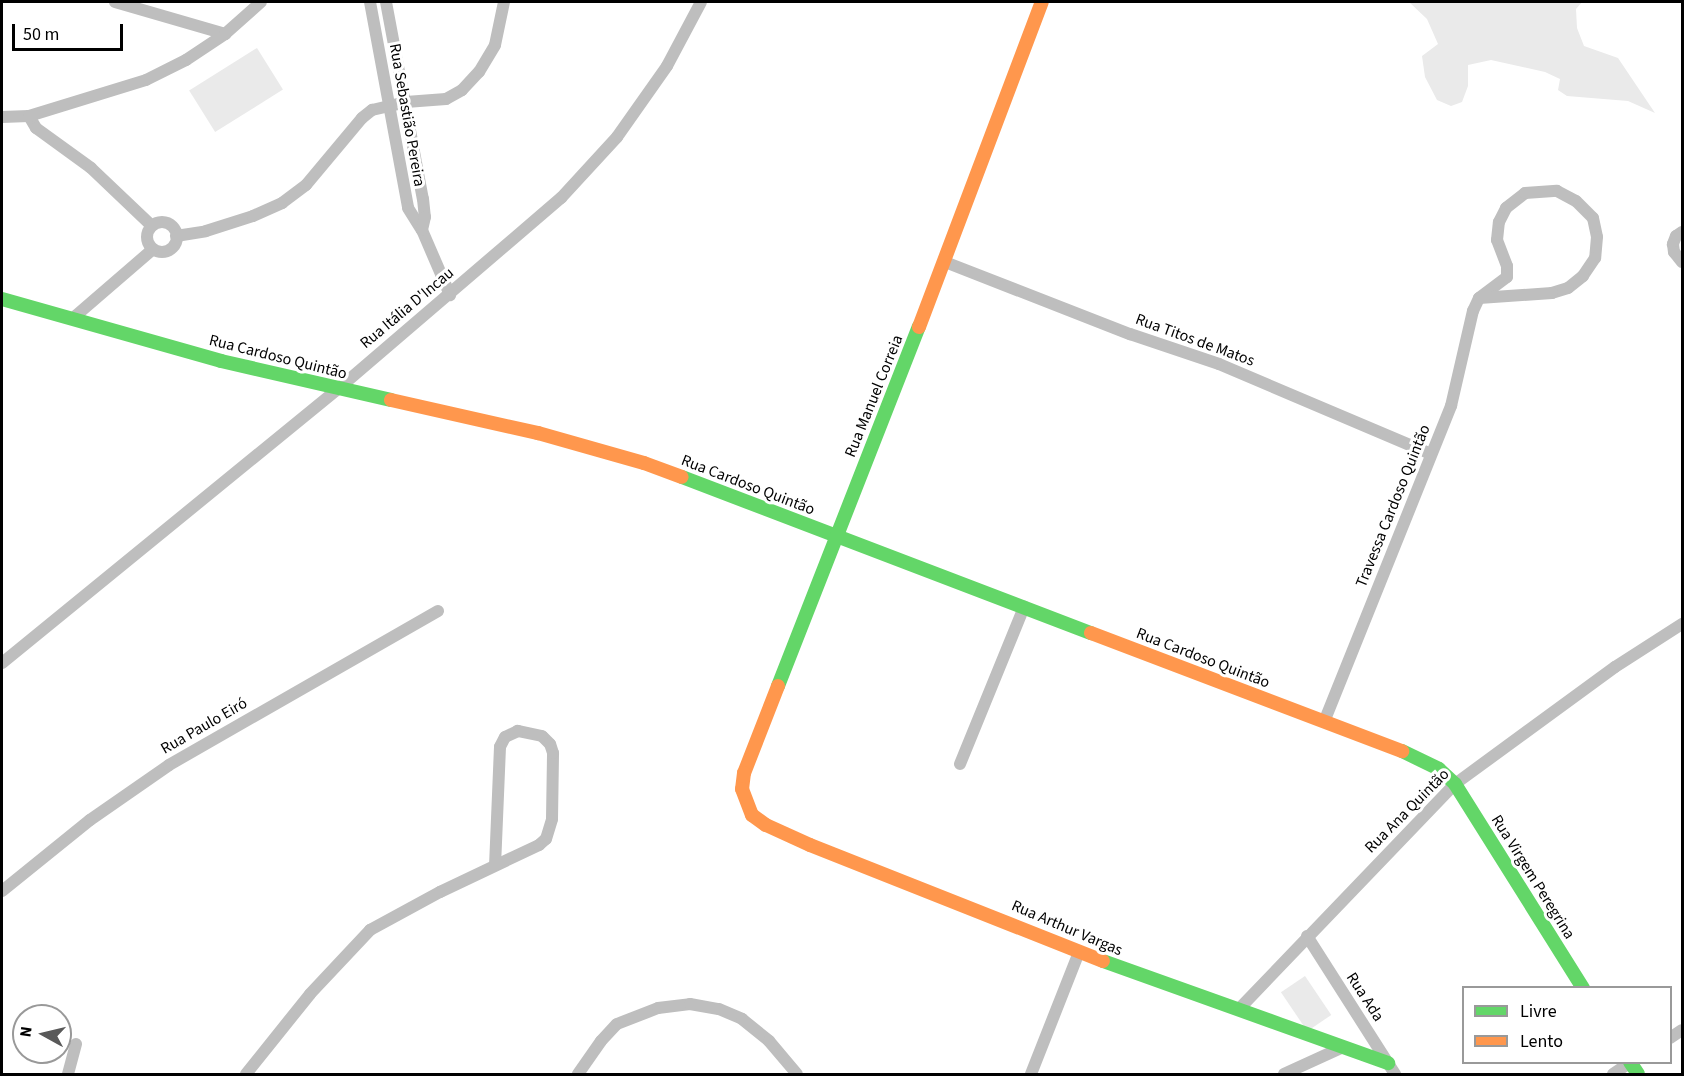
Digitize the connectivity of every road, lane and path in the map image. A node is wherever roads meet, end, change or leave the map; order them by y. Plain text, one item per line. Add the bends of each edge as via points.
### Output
1 (115, 2) edge
2 (261, 2) edge
3 (370, 2) edge
4 (386, 2) edge
5 (504, 2) edge
6 (701, 2) edge
7 (1042, 2) edge
8 (225, 34) junction
9 (406, 102) junction
10 (388, 106) junction
11 (29, 116) junction
12 (2, 117) edge
13 (152, 226) junction
14 (422, 230) junction
15 (1683, 232) edge
16 (176, 236) junction
17 (153, 249) junction
18 (945, 262) junction
19 (1683, 262) edge
20 (450, 294) junction
21 (1479, 298) junction
22 (2, 299) edge
23 (72, 319) junction
24 (338, 389) junction
25 (1431, 454) junction
26 (836, 536) junction
27 (1024, 607) junction
28 (438, 611) dead end
29 (1683, 624) edge
30 (2, 663) edge
31 (1324, 722) junction
32 (960, 764) dead end
33 (1455, 784) junction
34 (746, 804) joint
35 (495, 865) junction
36 (2, 891) edge
37 (1307, 936) junction
38 (1079, 952) junction
39 (1582, 986) edge
40 (1239, 1009) junction
41 (76, 1044) dead end
42 (1343, 1047) junction
43 (1629, 1064) edge
44 (1391, 1069) edge
45 (68, 1074) edge
46 (246, 1074) edge
47 (578, 1074) edge
48 (797, 1074) edge
49 (1031, 1074) edge
50 (1284, 1074) edge
51 (1612, 1074) edge

1 - 8 street
2 - 8 street
3 - 10 street, Rua Sebastião Pereira
4 - 9 street, Rua Sebastião Pereira
5 - 9 street via 495,45 462,90 446,99
6 - 20 street, Rua Itália D'Incau via 667,66 617,136 561,198
7 - 18 street, Rua Manuel Correia
8 - 11 street via 146,80
9 - 10 street
9 - 14 street, Rua Sebastião Pereira via 423,199
10 - 14 street, Rua Sebastião Pereira via 408,208
10 - 16 street via 372,110 362,118 312,178 282,203 206,231
11 - 12 street
11 - 13 street via 36,128 91,168
13 - 16 street via 167,223
13 - 17 street via 147,238
14 - 20 street, Rua Sebastião Pereira
15 - 19 street via 1673,244 1674,252
16 - 17 street via 169,250
17 - 23 street
18 - 25 street, Rua Titos de Matos via 1219,364
18 - 26 street, Rua Manuel Correia
20 - 24 street, Rua Itália D'Incau
21 - 21 street via 1507,276 1497,240 1499,222 1506,208 1525,193 1557,192 1576,201 1593,218 1597,237 1595,258 1583,276 1568,288 1552,293
21 - 25 street, Travessa Cardoso Quintão via 1467,329 1451,406
22 - 23 street, Rua Cardoso Quintão
23 - 24 street, Rua Cardoso Quintão
24 - 26 street, Rua Cardoso Quintão via 537,433 644,464
24 - 30 street, Rua Itália D'Incau
25 - 31 street, Travessa Cardoso Quintão
26 - 27 street, Rua Cardoso Quintão
26 - 34 street, Rua Manuel Correia via 744,773 742,789
27 - 31 street, Rua Cardoso Quintão
27 - 32 street
28 - 36 street, Rua Paulo Eiró via 169,765 90,820
29 - 33 street, Rua Ana Quintão via 1615,667
31 - 33 street, Rua Cardoso Quintão via 1418,757
33 - 37 street, Rua Ana Quintão
33 - 39 street, Rua Virgem Peregrina
34 - 38 street, Rua Arthur Vargas via 752,815 766,825
35 - 35 street via 539,845 549,834 553,753 542,736 518,731 505,737 500,747
35 - 46 street via 370,930 310,994
37 - 40 street, Rua Ana Quintão
37 - 44 street, Rua Ada
38 - 40 street, Rua Arthur Vargas
38 - 49 street
40 - 42 street, Rua Arthur Vargas
41 - 45 street
42 - 44 street, Rua Arthur Vargas
42 - 50 street
43 - 51 street
47 - 48 street via 617,1024 658,1008 690,1004 719,1009 742,1019 769,1041

